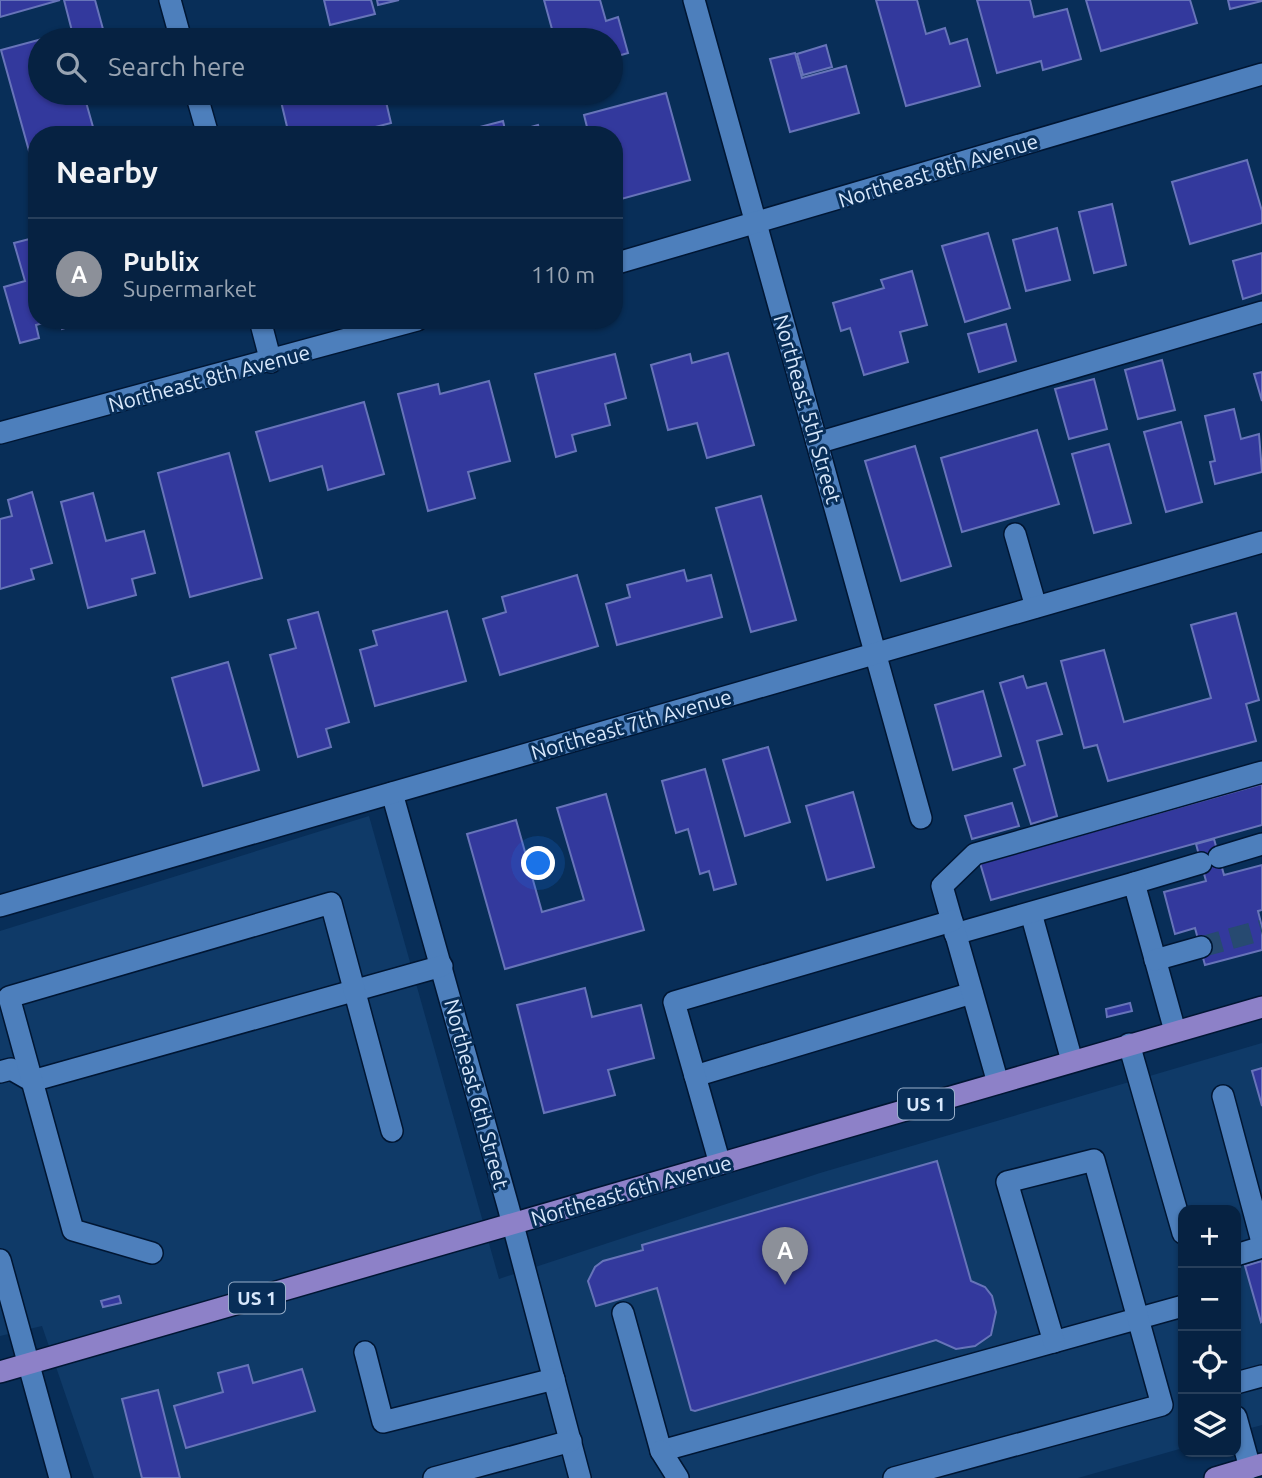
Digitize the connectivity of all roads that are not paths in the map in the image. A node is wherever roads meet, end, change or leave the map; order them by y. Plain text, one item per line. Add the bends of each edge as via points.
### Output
1 (170, 0) edge
2 (694, 0) edge
3 (178, 28) edge
4 (1262, 74) edge
5 (199, 105) edge
6 (205, 126) edge
7 (756, 224) junction
8 (623, 261) edge
9 (1262, 312) edge
10 (262, 329) edge
11 (386, 329) edge
12 (271, 362) junction
13 (0, 433) edge
14 (817, 443) junction
15 (1015, 534) dead end
16 (1262, 542) edge
17 (1036, 607) junction
18 (876, 653) junction
19 (1262, 772) edge
20 (392, 793) junction
21 (922, 818) dead end
22 (1262, 844) edge
23 (1134, 883) junction
24 (0, 906) edge
25 (1031, 913) junction
26 (954, 927) junction
27 (1200, 947) tunnel mouth
28 (1155, 960) junction
29 (442, 965) junction
30 (356, 988) junction
31 (972, 993) junction
32 (1262, 1007) edge
33 (1175, 1031) junction
34 (1129, 1044) junction
35 (1072, 1061) junction
36 (0, 1072) edge
37 (695, 1076) junction
38 (32, 1081) junction
39 (998, 1083) junction
40 (1223, 1096) dead end
41 (392, 1131) dead end
42 (720, 1164) junction
43 (1178, 1216) edge
44 (513, 1224) junction
45 (1262, 1245) edge
46 (152, 1252) dead end
47 (1241, 1253) edge
48 (2, 1273) edge
49 (1178, 1307) edge
50 (623, 1313) dead end
51 (1139, 1318) junction
52 (1054, 1342) junction
53 (365, 1352) dead end
54 (29, 1365) junction
55 (0, 1372) edge
56 (1262, 1376) edge
57 (554, 1379) junction
58 (1241, 1382) edge
59 (1241, 1429) edge
60 (571, 1441) junction
61 (661, 1451) junction
62 (1256, 1466) edge
63 (60, 1478) edge
64 (434, 1478) edge
65 (580, 1478) edge
66 (678, 1478) edge
67 (894, 1478) edge
68 (1215, 1478) edge

1 - 3 street
2 - 7 street, Northeast 5th Street
4 - 7 street, Northeast 8th Avenue
5 - 6 street
7 - 8 street, Northeast 8th Avenue
7 - 14 street, Northeast 5th Street
9 - 14 street
10 - 12 street
11 - 12 street, Northeast 8th Avenue
12 - 13 street, Northeast 8th Avenue
14 - 18 street, Northeast 5th Street
15 - 17 street
16 - 17 street, Northeast 7th Avenue
17 - 18 street, Northeast 7th Avenue
18 - 20 street, Northeast 7th Avenue
18 - 21 street, Northeast 5th Street
19 - 26 street via 975,854 942,886
20 - 24 street, Northeast 7th Avenue
20 - 29 street, Northeast 6th Street
22 - 23 street
23 - 25 street
23 - 28 street
25 - 26 street
25 - 35 street
26 - 31 street
26 - 37 street via 674,1002
27 - 28 street
28 - 33 street
29 - 30 street
29 - 44 street, Northeast 6th Street
30 - 38 street
30 - 38 street via 331,903 9,997
30 - 41 street
31 - 37 street
31 - 39 street
32 - 33 main road, Northeast 6th Avenue / US 1
33 - 34 main road, Northeast 6th Avenue / US 1
34 - 35 main road, Northeast 6th Avenue / US 1
34 - 43 street
35 - 39 main road, Northeast 6th Avenue / US 1
36 - 38 street via 10,1069
37 - 42 street
38 - 46 street via 73,1230
39 - 42 main road, Northeast 6th Avenue / US 1
40 - 45 street
42 - 44 main road, Northeast 6th Avenue / US 1
44 - 54 main road, Northeast 6th Avenue / US 1
44 - 57 street, Northeast 6th Street
45 - 47 street
48 - 54 street
49 - 51 street
50 - 61 street
51 - 52 street
51 - 52 street via 1094,1160 1007,1182
51 - 67 street via 1162,1405
52 - 61 street
53 - 57 street via 383,1422
54 - 55 main road, Northeast 6th Avenue / US 1
54 - 63 street
56 - 58 street
57 - 60 street, Northeast 6th Street
59 - 62 street
60 - 64 street
60 - 65 street, Northeast 6th Street
61 - 66 street
62 - 68 main road

